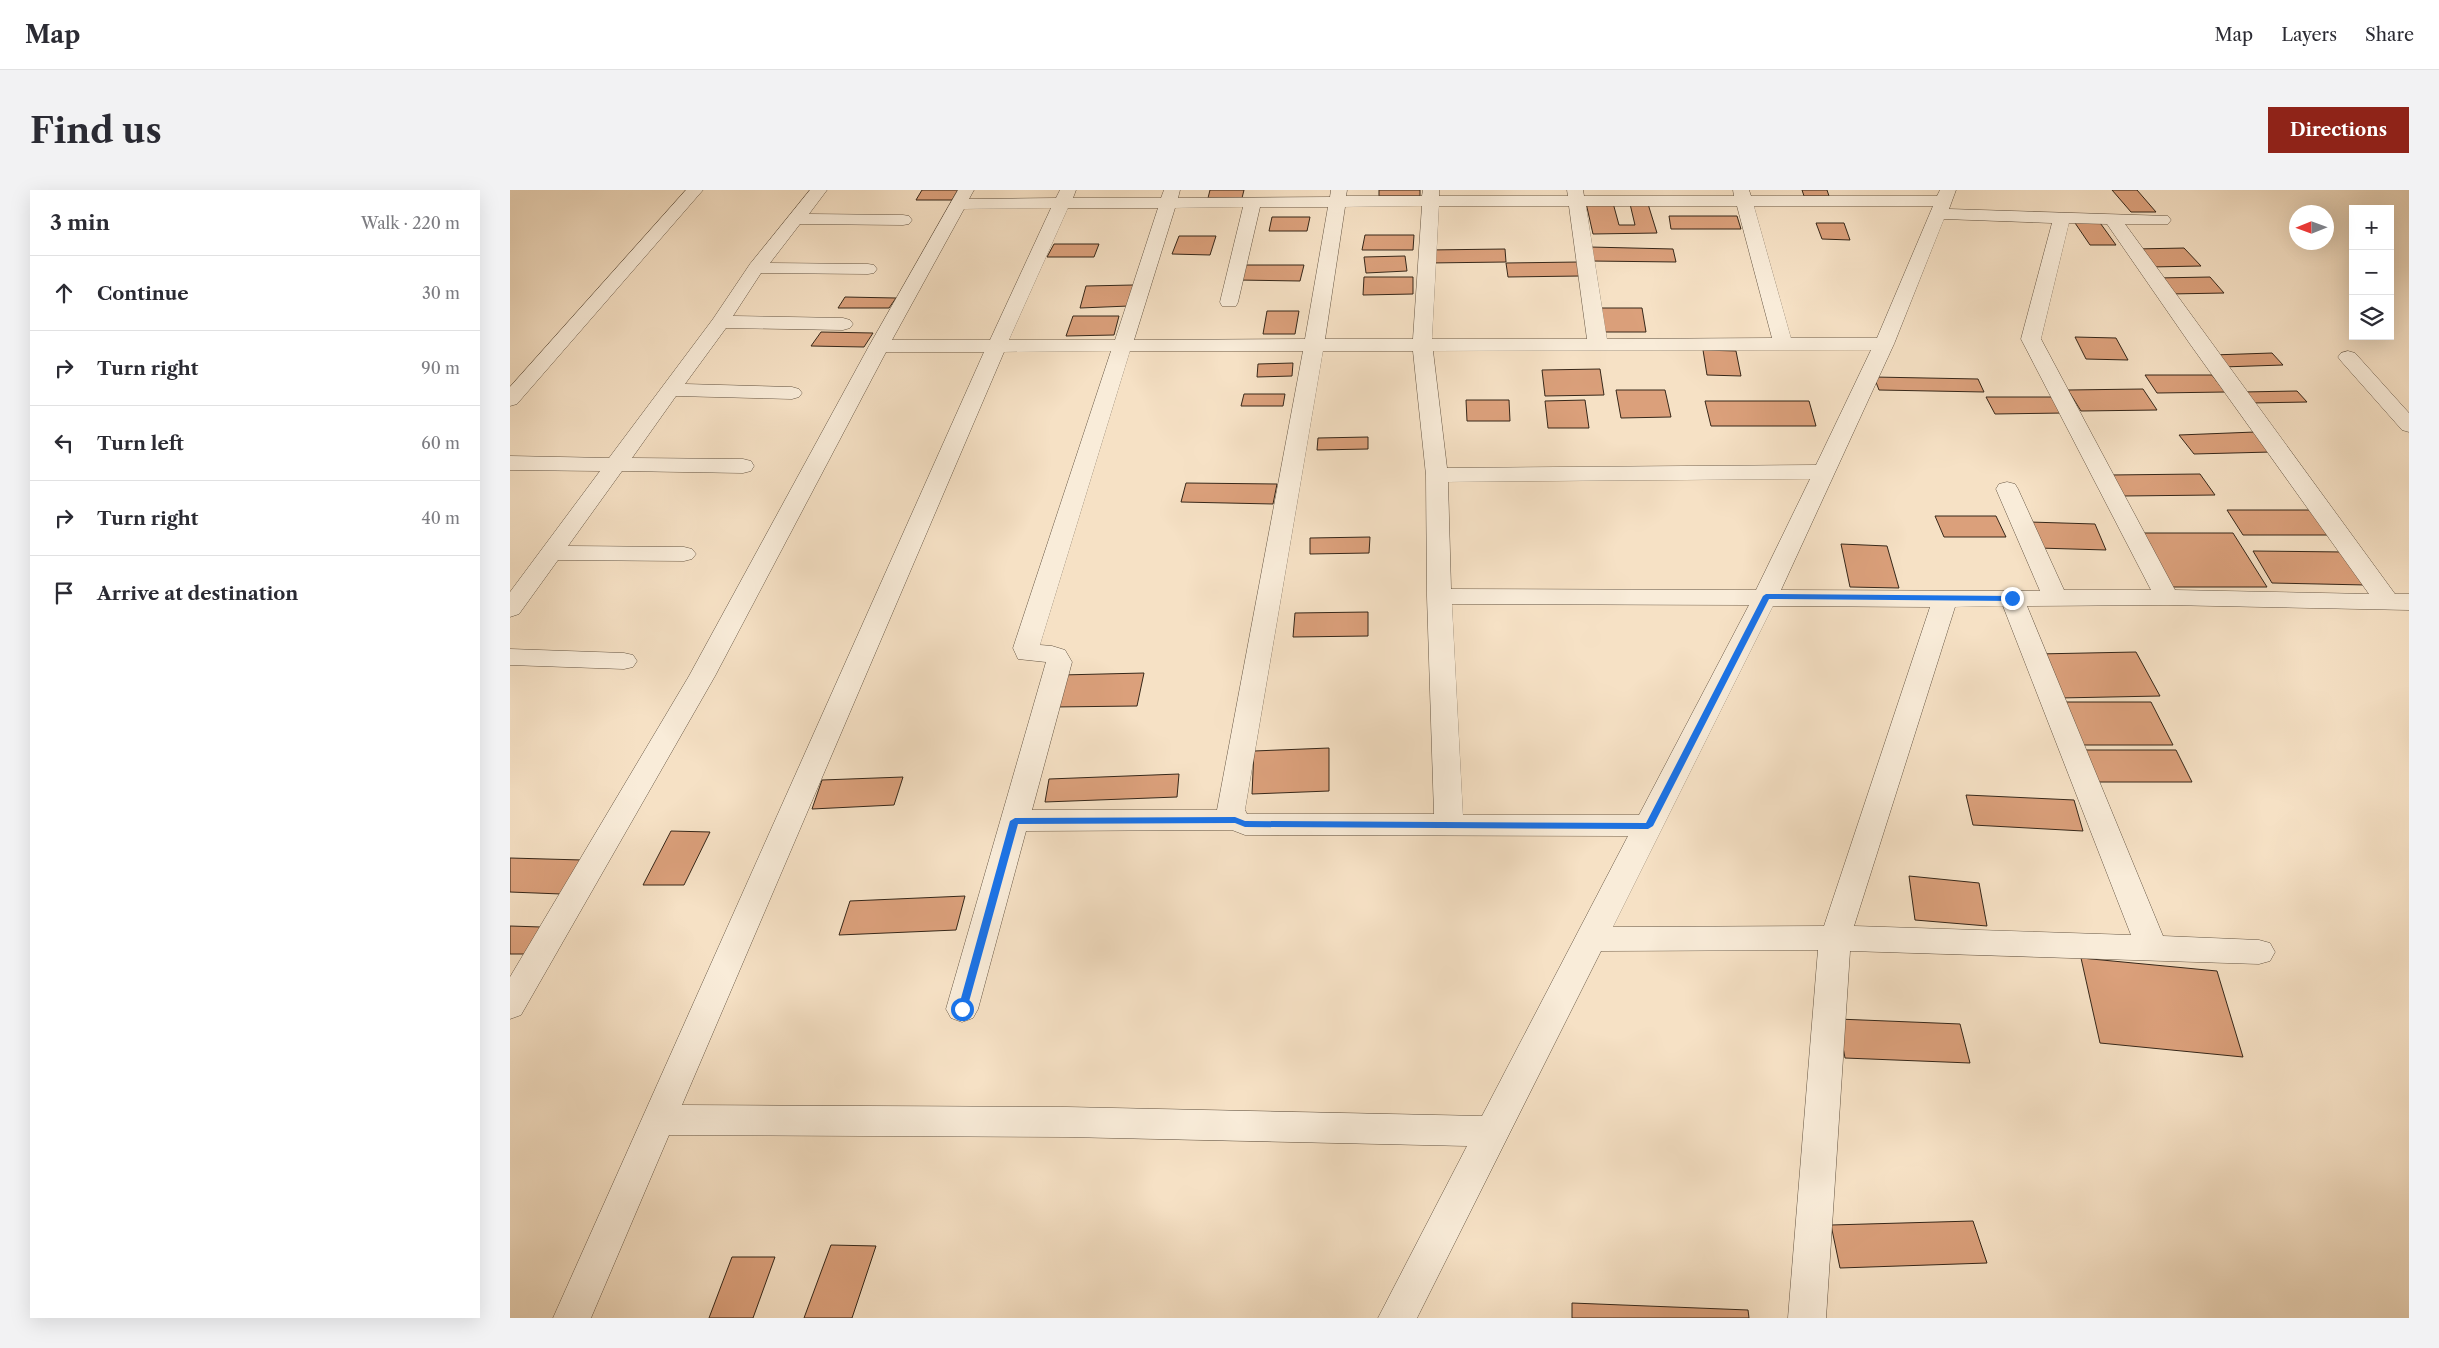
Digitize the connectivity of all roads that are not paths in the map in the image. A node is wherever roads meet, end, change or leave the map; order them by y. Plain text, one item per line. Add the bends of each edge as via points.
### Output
1 (695, 190) edge
2 (819, 190) edge
3 (1431, 195) edge
4 (1575, 195) edge
5 (1170, 196) edge
6 (1339, 196) edge
7 (1742, 196) edge
8 (1843, 196) edge
9 (962, 197) edge
10 (1065, 197) edge
11 (1252, 202) junction
12 (1943, 202) edge
13 (2062, 218) junction
14 (796, 219) junction
15 (2112, 219) junction
16 (903, 220) dead end
17 (2162, 220) dead end
18 (756, 268) junction
19 (868, 268) dead end
20 (1229, 302) dead end
21 (720, 322) junction
22 (843, 324) dead end
23 (1598, 344) junction
24 (1783, 344) junction
25 (1884, 344) junction
26 (998, 345) junction
27 (1123, 345) junction
28 (1314, 345) junction
29 (1422, 345) junction
30 (878, 346) junction
31 (2348, 357) dead end
32 (670, 390) junction
33 (792, 393) dead end
34 (510, 400) edge
35 (2409, 426) edge
36 (510, 463) edge
37 (615, 466) junction
38 (743, 466) dead end
39 (1824, 472) junction
40 (1437, 475) junction
41 (2007, 489) dead end
42 (550, 553) junction
43 (684, 554) dead end
44 (1439, 596) junction
45 (1766, 596) junction
46 (2167, 597) junction
47 (2012, 598) junction
48 (2055, 598) junction
49 (1945, 599) junction
50 (2399, 602) edge
51 (510, 608) edge
52 (510, 657) edge
53 (624, 661) dead end
54 (1235, 820) junction
55 (1015, 821) junction
56 (1449, 825) junction
57 (1648, 826) junction
58 (1835, 938) junction
59 (1591, 939) junction
60 (2152, 948) junction
61 (2259, 952) dead end
62 (510, 1006) edge
63 (962, 1009) dead end
64 (658, 1120) junction
65 (1493, 1131) junction
66 (572, 1318) edge
67 (1398, 1318) edge
68 (1807, 1318) edge

1 - 34 street
2 - 14 street
3 - 4 street
3 - 6 street
3 - 29 street
4 - 7 street
4 - 23 street
5 - 10 street
5 - 11 street
5 - 27 street
6 - 11 street
6 - 28 street
7 - 8 street
7 - 24 street
8 - 12 street
9 - 10 street
9 - 30 street
10 - 26 street
11 - 20 street
12 - 13 street
12 - 25 street
13 - 15 street
13 - 46 street via 2031,339
14 - 16 street
14 - 18 street
15 - 17 street
15 - 50 street via 2197,340
18 - 19 street
18 - 21 street
21 - 22 street
21 - 32 street
23 - 24 street
23 - 29 street
24 - 25 street
25 - 39 street
26 - 27 street
26 - 30 street
26 - 64 street
27 - 28 street
27 - 55 street via 1026,648 1027,653 1052,654 1059,662
28 - 29 street
28 - 54 street via 1231,810
29 - 40 street
30 - 62 street via 702,676
31 - 35 street
32 - 33 street
32 - 37 street
36 - 37 street
37 - 38 street
37 - 42 street
39 - 40 street
39 - 45 street
40 - 44 street
41 - 48 street
42 - 43 street
42 - 51 street
44 - 45 street
44 - 56 street
45 - 49 street
45 - 57 street
46 - 48 street
46 - 50 street
47 - 48 street
47 - 49 street
47 - 60 street
49 - 58 street
52 - 53 street
54 - 55 street
54 - 56 street via 1245,824
55 - 63 street
56 - 57 street
57 - 59 street
58 - 59 street
58 - 60 street
58 - 68 street
59 - 65 street
60 - 61 street
64 - 65 street via 1067,1122
64 - 66 street
65 - 67 street

